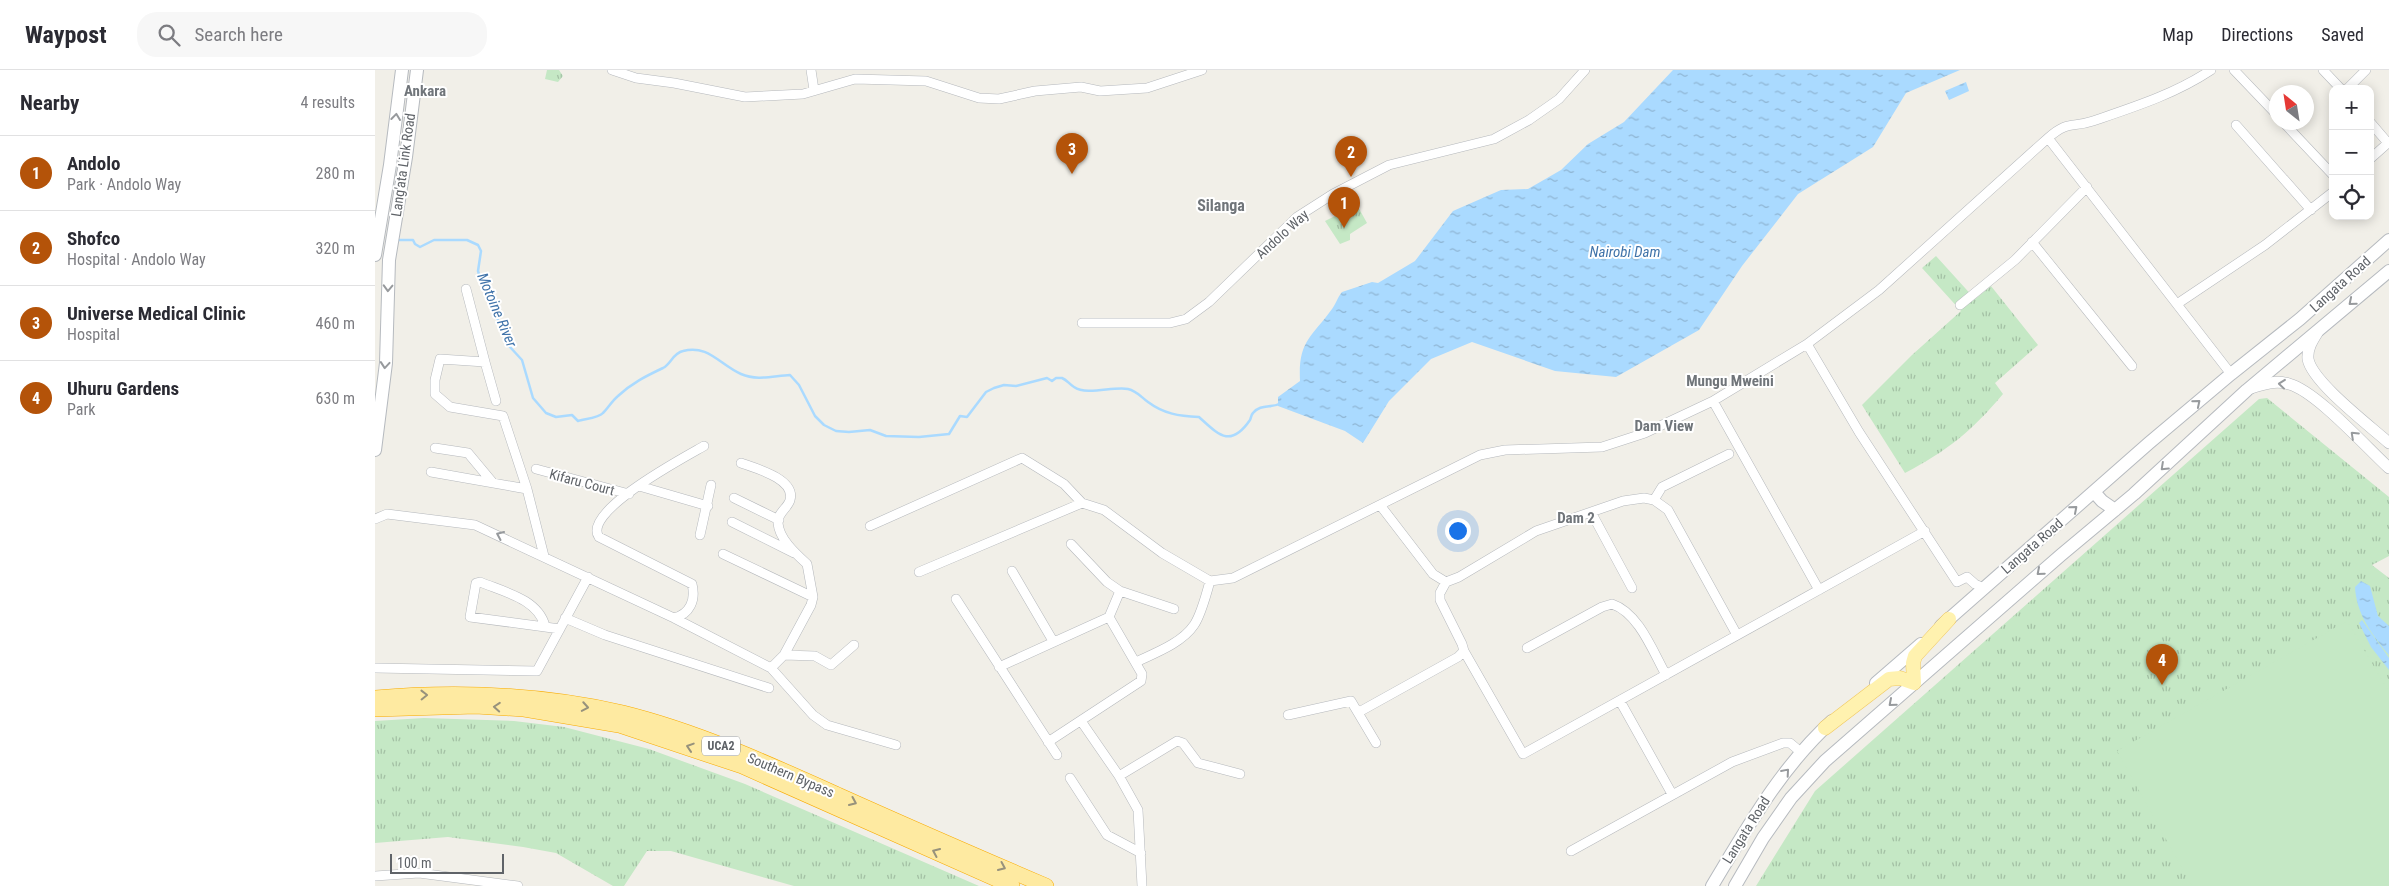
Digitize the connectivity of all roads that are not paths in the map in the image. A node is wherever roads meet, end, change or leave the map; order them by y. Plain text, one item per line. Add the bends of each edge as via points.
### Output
1 (402, 70) edge
2 (417, 70) edge
3 (612, 70) edge
4 (811, 70) edge
5 (1201, 70) edge
6 (1585, 70) edge
7 (2211, 70) edge
8 (2234, 70) edge
9 (2323, 70) edge
10 (2366, 70) edge
11 (2337, 85) edge
12 (2351, 85) edge
13 (814, 90) junction
14 (2269, 107) edge
15 (2236, 125) dead end
16 (2374, 126) edge
17 (2291, 130) edge
18 (2048, 138) junction
19 (2389, 142) edge
20 (2374, 156) edge
21 (2329, 171) edge
22 (2087, 187) junction
23 (2329, 195) edge
24 (2311, 210) junction
25 (2389, 240) edge
26 (2032, 242) junction
27 (375, 255) edge
28 (2389, 271) edge
29 (466, 290) dead end
30 (2177, 304) junction
31 (1961, 305) dead end
32 (1082, 323) dead end
33 (2319, 330) junction
34 (1807, 344) junction
35 (485, 362) junction
36 (2132, 366) dead end
37 (2231, 374) junction
38 (2247, 390) junction
39 (375, 394) edge
40 (496, 401) dead end
41 (1713, 401) junction
42 (375, 411) edge
43 (2389, 443) edge
44 (704, 446) dead end
45 (435, 448) dead end
46 (375, 450) edge
47 (1729, 454) dead end
48 (741, 463) dead end
49 (2389, 468) edge
50 (536, 470) dead end
51 (431, 472) dead end
52 (493, 483) junction
53 (711, 485) dead end
54 (639, 486) junction
55 (527, 489) junction
56 (2094, 492) junction
57 (629, 494) junction
58 (734, 498) dead end
59 (1654, 500) junction
60 (1082, 503) junction
61 (1380, 505) junction
62 (708, 506) junction
63 (2115, 510) junction
64 (1591, 512) junction
65 (375, 519) edge
66 (779, 520) junction
67 (732, 522) dead end
68 (870, 526) dead end
69 (1925, 531) junction
70 (700, 535) dead end
71 (1071, 544) dead end
72 (795, 553) junction
73 (723, 554) dead end
74 (544, 556) junction
75 (1012, 571) dead end
76 (919, 572) dead end
77 (588, 577) junction
78 (1210, 581) junction
79 (1446, 582) junction
80 (1957, 582) junction
81 (1632, 588) dead end
82 (1985, 588) junction
83 (1819, 590) junction
84 (1120, 591) junction
85 (813, 597) junction
86 (956, 599) dead end
87 (1970, 600) junction
88 (1174, 609) dead end
89 (1109, 617) junction
90 (565, 618) junction
91 (674, 618) junction
92 (1949, 619) junction
93 (545, 626) junction
94 (559, 629) junction
95 (1737, 634) junction
96 (1053, 641) junction
97 (854, 645) dead end
98 (1527, 648) dead end
99 (1463, 652) junction
100 (784, 655) junction
101 (1136, 662) junction
102 (999, 667) junction
103 (375, 668) edge
104 (771, 668) junction
105 (1666, 675) junction
106 (1914, 683) junction
107 (769, 688) dead end
108 (375, 698) edge
109 (1620, 701) junction
110 (375, 710) edge
111 (1359, 712) junction
112 (1288, 715) dead end
113 (1081, 721) junction
114 (1825, 728) junction
115 (1048, 742) junction
116 (1376, 743) dead end
117 (896, 745) dead end
118 (1803, 753) junction
119 (1057, 755) dead end
120 (1240, 774) dead end
121 (1119, 776) junction
122 (1070, 778) dead end
123 (1672, 794) junction
124 (1571, 851) dead end
125 (1141, 853) junction
126 (375, 876) edge
127 (518, 886) edge
128 (1012, 886) edge
129 (1046, 886) edge
130 (1142, 886) edge
131 (1712, 886) edge
132 (1735, 886) edge

27 -> 1 main road, Lang'ata Link Road
2 -> 46 main road, Lang'ata Link Road via 389,260 386,363
3 - 13 street via 636,78 745,97 782,97
4 - 13 street
5 - 13 street via 1147,88 1114,91 1081,87 1035,91 999,99 979,98 926,81 855,79
6 - 32 street, Andolo Way via 1559,99 1494,139 1389,165 1333,194 1297,217 1209,302 1186,319 1170,323
7 - 18 street via 2150,101 2089,122 2064,126
8 - 14 street
9 - 11 street
10 - 12 street
15 - 24 street
16 - 19 street
17 - 21 street
18 - 22 street
18 - 34 street via 1879,290
19 - 20 street
22 - 26 street
22 - 30 street
23 - 24 street
24 - 30 street
25 - 37 main road, Langata Road via 2300,319
26 - 31 street
26 - 36 street
28 -> 33 main road, Langata Road
29 - 35 street
30 - 37 street
33 - 38 main road, Langata Road
33 - 43 street via 2308,356 2311,368 2324,385
34 - 41 street
34 - 69 street via 1859,432
35 - 40 street
35 - 55 street via 440,359 435,394 450,407 503,416
56 -> 37 main road, Langata Road
49 -> 38 street via 2315,398 2298,387 2276,382
38 -> 63 main road, Langata Road
39 - 42 main road
41 - 61 street via 1645,433 1602,447 1505,450 1480,455
41 - 83 street
44 - 54 street
45 - 52 street via 468,453
47 - 59 street via 1662,487
48 - 66 street via 786,484 790,501
50 - 57 street, Kifaru Court
51 - 52 street
52 - 55 street
53 - 62 street
54 - 57 street
54 - 62 street
55 - 74 street
56 - 63 main road
82 -> 56 main road, Langata Road
57 - 91 street via 599,521 596,532 599,537 692,584 694,592 688,611 684,616
58 - 66 street
59 - 64 street via 1623,501
59 - 95 street via 1668,510
60 - 68 street via 1064,484 1022,458
60 - 76 street
60 - 78 street via 1104,510 1162,553
61 - 78 street via 1251,571 1227,580
61 - 79 street via 1433,574
62 - 70 street
63 -> 106 main road, Langata Road
64 - 79 street via 1536,531
64 - 81 street
74 -> 65 street via 475,525 387,514
66 - 72 street via 781,533
67 - 72 street
69 - 80 street
69 - 83 street
71 - 84 street via 1107,582
72 - 85 street via 807,564
73 - 85 street
74 - 77 street
75 - 96 street
77 - 90 street
77 - 91 street
78 - 101 street via 1195,624 1155,654
79 - 99 street via 1440,600 1463,644
80 - 82 street via 1967,577
80 - 87 street via 1965,579
82 - 87 main road, Langata Road
83 - 95 street
84 - 88 street
84 - 89 street
85 - 100 street
86 - 102 street
87 - 92 main road, Langata Road
89 - 96 street
89 - 101 street
90 - 94 street
90 - 107 street via 605,635
91 - 104 street
92 - 106 main road via 1915,656
92 - 114 main road, Langata Road
93 - 93 street via 470,617 477,583 531,604 538,610
93 - 94 street
94 - 103 street via 537,670
95 - 105 street
96 - 102 street
97 - 100 street via 831,665 815,656
98 - 105 street via 1611,604 1635,623
99 - 109 street via 1523,754
99 - 111 street
100 - 104 street
101 - 113 street via 1142,674 1139,683
102 - 115 street
104 - 117 street via 813,715 827,725
105 - 109 street
106 - 114 main road via 1900,678 1889,679
106 -> 132 main road, Langata Road via 1825,761 1791,798
108 -> 129 highway, Southern Bypass / UCA2 via 483,694 562,702 623,714 783,770
109 - 123 street
128 -> 110 highway, Southern Bypass / UCA2 via 742,766 619,725 496,707
111 - 112 street via 1348,701
111 - 116 street
113 - 115 street
113 - 121 street
114 - 118 main road, Langata Road
115 - 119 street
118 - 123 street via 1790,743 1777,744 1732,762
131 -> 118 main road, Langata Road via 1765,799
120 - 121 street via 1198,762 1183,743 1177,741
121 - 125 street via 1138,810
122 - 125 street via 1107,835
123 - 124 street
125 - 130 street
126 - 127 street via 419,873

